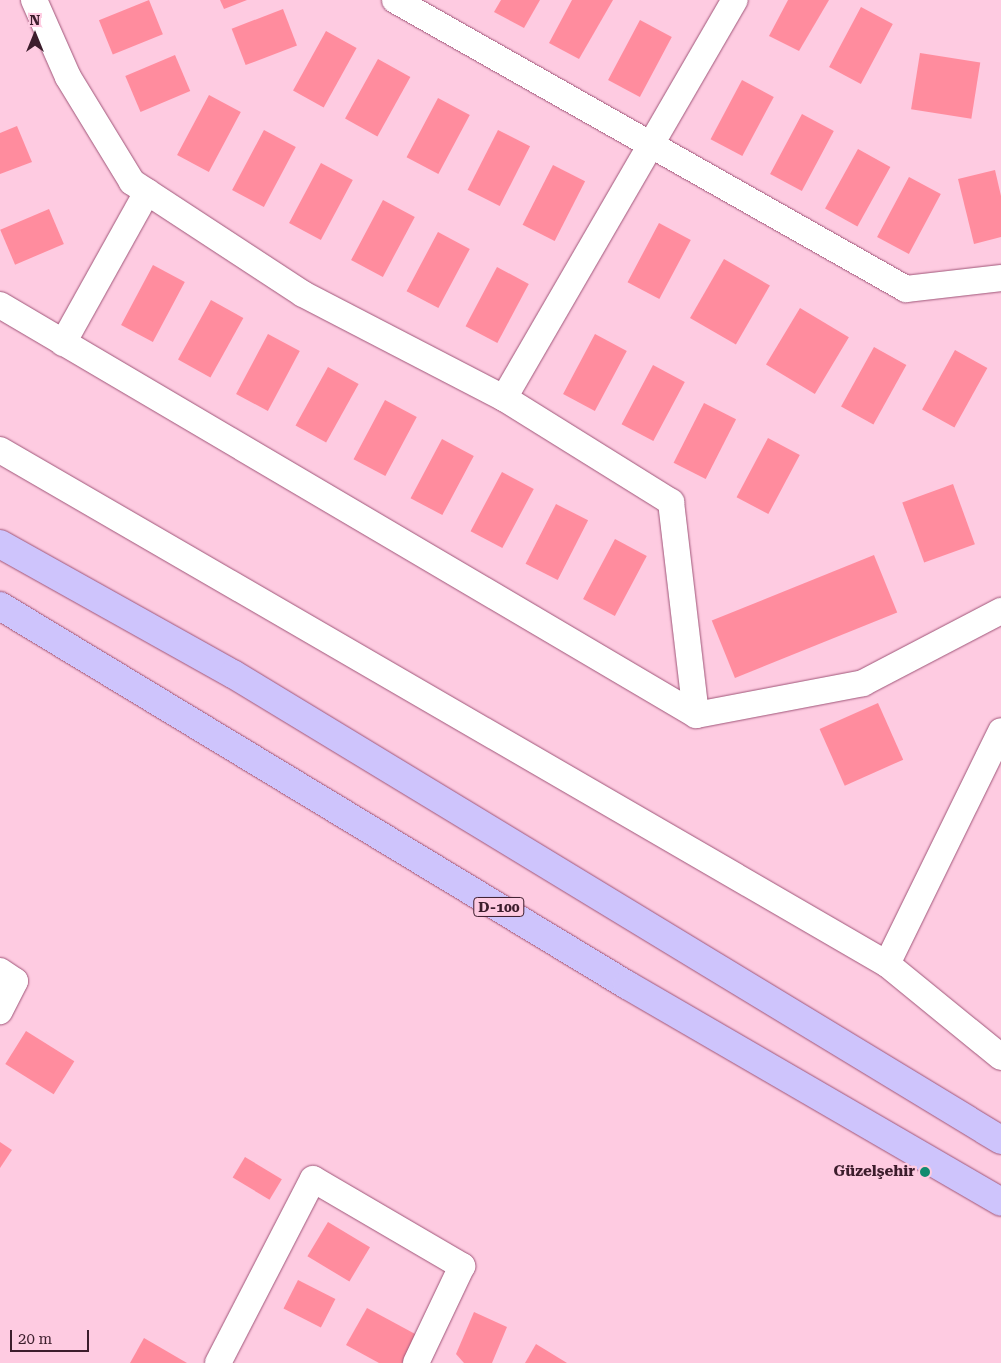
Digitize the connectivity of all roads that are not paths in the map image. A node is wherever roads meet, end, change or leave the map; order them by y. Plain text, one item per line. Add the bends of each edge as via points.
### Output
1 (34, 0) edge
2 (395, 0) edge
3 (735, 0) edge
4 (653, 146) junction
5 (147, 192) junction
6 (1001, 278) edge
7 (0, 305) edge
8 (63, 343) junction
9 (504, 398) junction
10 (0, 450) edge
11 (0, 544) edge
12 (0, 606) edge
13 (1001, 611) edge
14 (696, 715) junction
15 (1001, 731) edge
16 (886, 964) junction
17 (0, 971) edge
18 (0, 1011) edge
19 (1001, 1057) edge
20 (1001, 1140) edge
21 (1001, 1202) edge
22 (218, 1363) edge
23 (416, 1363) edge

1 - 5 street via 68,77 132,182
2 - 4 street
3 - 4 street
4 - 6 street via 906,289
4 - 9 street
5 - 8 street
5 - 9 street via 303,294
7 - 8 street
8 - 14 street
9 - 14 street via 671,502
10 - 16 street
11 - 20 highway via 233,674
12 - 21 highway, D-100 via 628,985
13 - 14 street via 863,683
15 - 16 street
16 - 19 street
17 - 18 street via 15,981
22 - 23 street via 313,1179 462,1266

